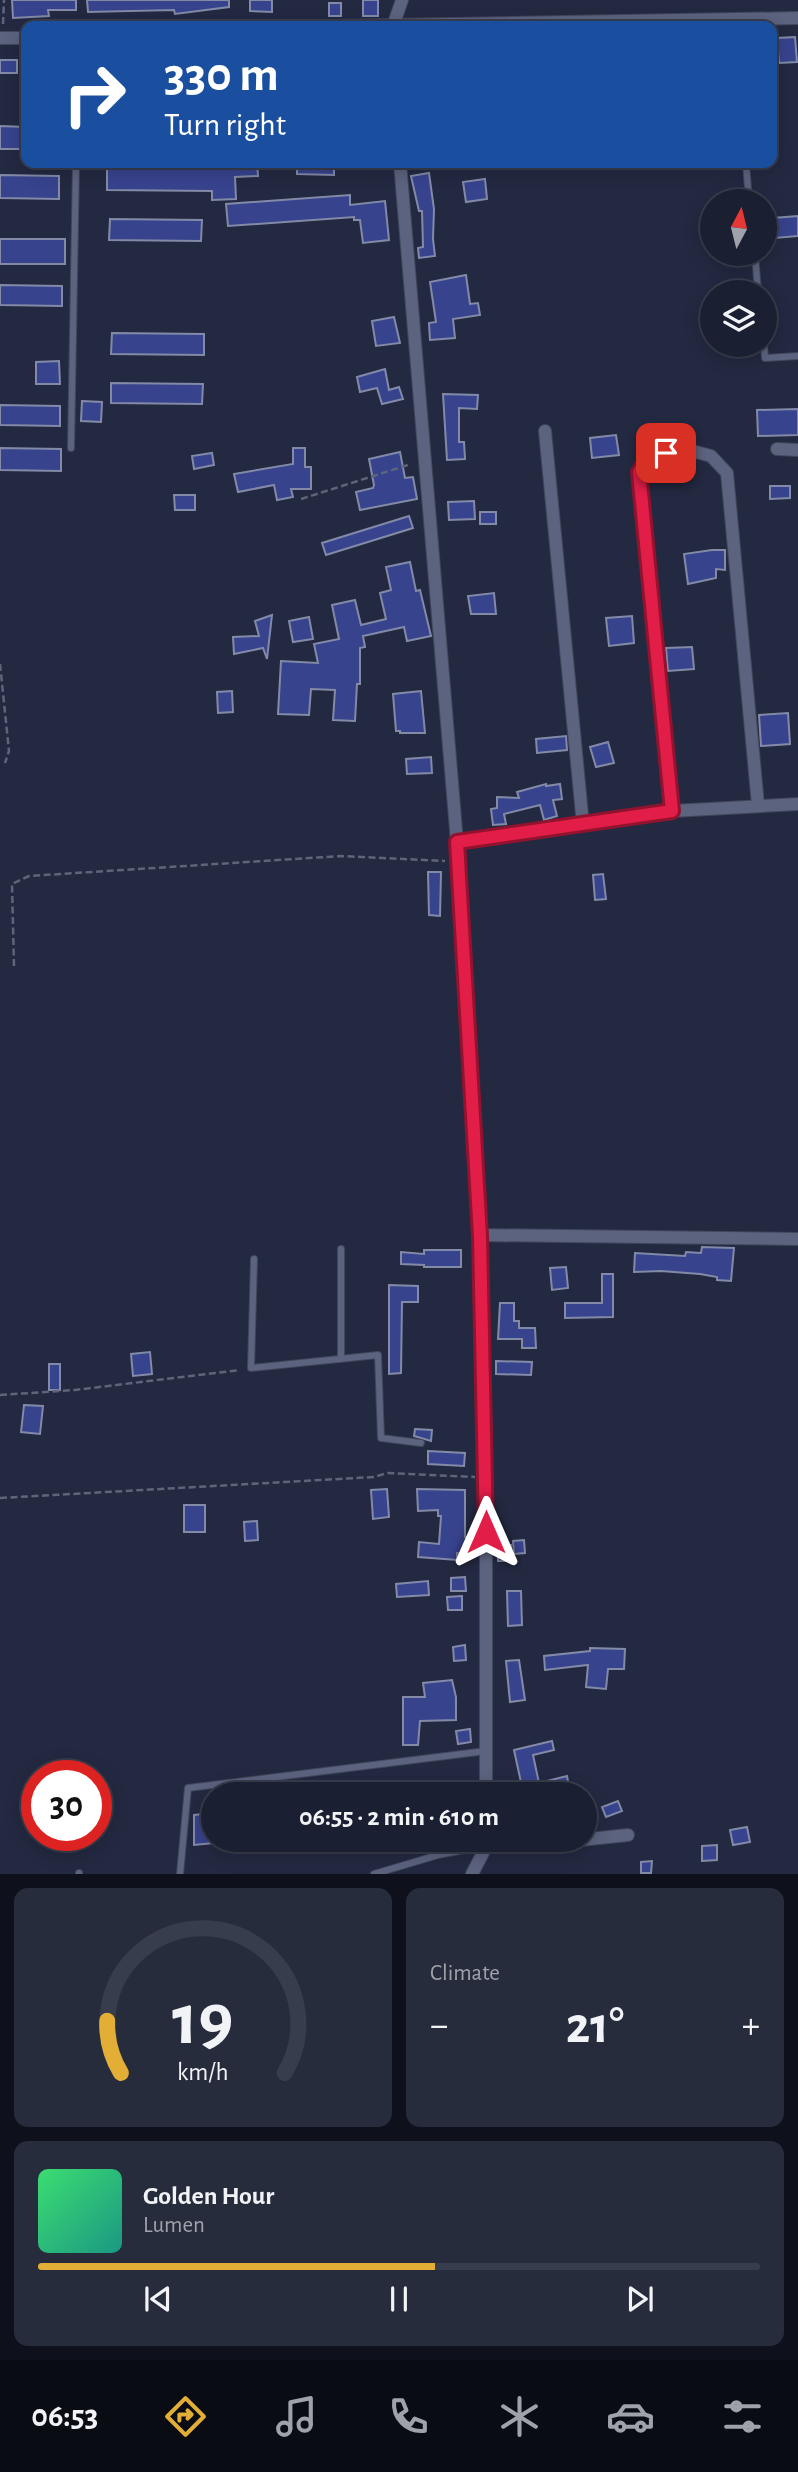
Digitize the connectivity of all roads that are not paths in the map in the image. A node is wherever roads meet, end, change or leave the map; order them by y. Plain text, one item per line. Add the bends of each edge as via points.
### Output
1 (402, 0) edge
2 (798, 18) edge
3 (394, 21) edge
4 (758, 21) edge
5 (1, 38) edge
6 (21, 38) edge
7 (76, 168) edge
8 (400, 168) edge
9 (747, 168) edge
10 (749, 189) edge
11 (798, 356) edge
12 (765, 357) edge
13 (545, 431) dead end
14 (71, 447) dead end
15 (777, 449) dead end
16 (798, 450) edge
17 (798, 804) edge
18 (758, 805) junction
19 (672, 811) junction
20 (583, 825) junction
21 (457, 842) junction
22 (480, 1236) junction
23 (798, 1239) edge
24 (341, 1250) dead end
25 (254, 1259) dead end
26 (341, 1359) junction
27 (421, 1443) dead end
28 (486, 1751) junction
29 (486, 1782) edge
30 (628, 1835) dead end
31 (597, 1838) edge
32 (451, 1852) edge
33 (481, 1852) edge
34 (180, 1874) edge
35 (374, 1874) edge
36 (472, 1874) edge

1 - 3 street
2 - 4 street
5 - 6 street
7 - 14 lane
8 - 21 street
9 - 10 lane
11 - 12 lane
13 - 20 street
15 - 16 street
17 - 18 street
18 - 19 street
18 - 19 street via 727,473 711,456 685,449 648,458 639,472
19 - 20 street
20 - 21 street
21 - 22 street
22 - 23 street
22 - 28 street
24 - 26 lane
25 - 26 lane via 251,1368
26 - 27 lane via 378,1355 380,1438
28 - 29 street
28 - 34 lane via 188,1788
30 - 31 street
32 - 35 lane
33 - 36 street

